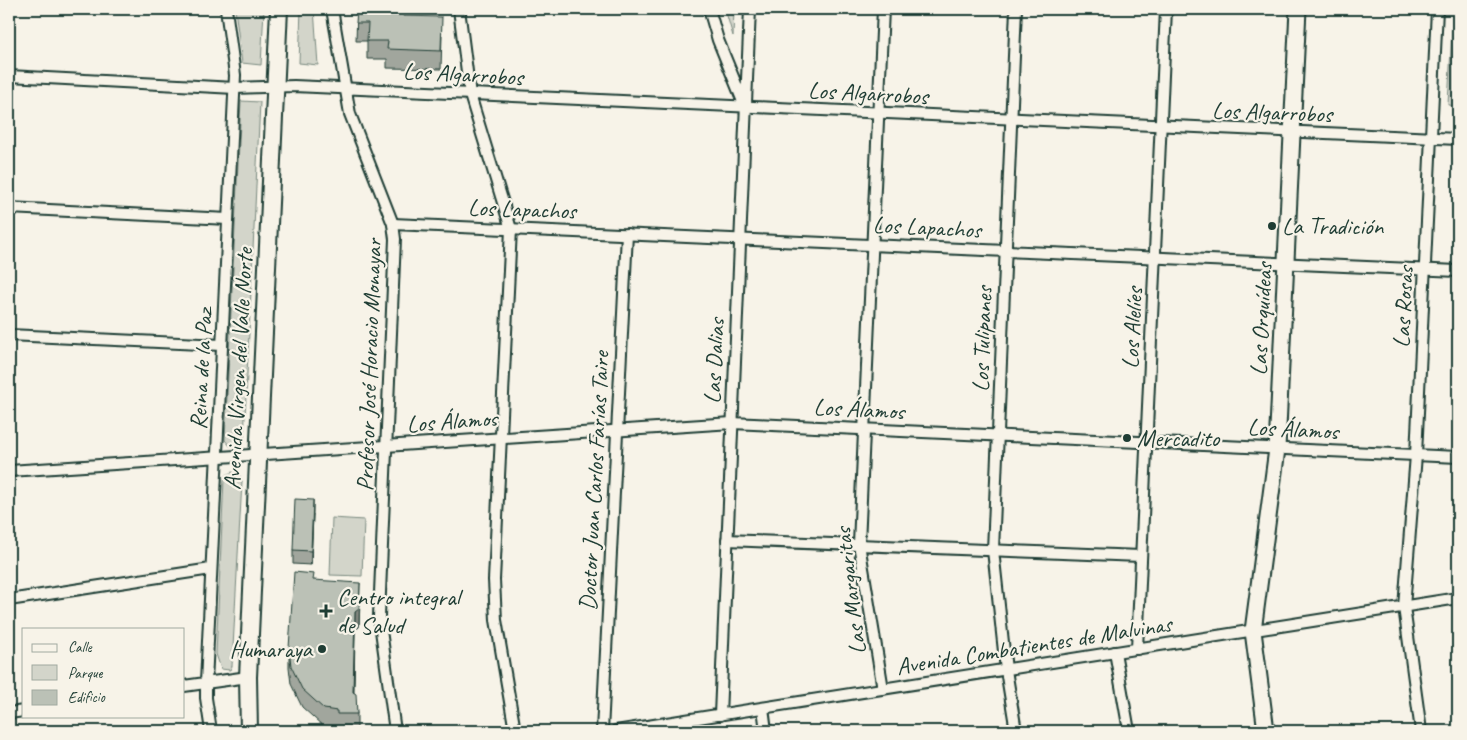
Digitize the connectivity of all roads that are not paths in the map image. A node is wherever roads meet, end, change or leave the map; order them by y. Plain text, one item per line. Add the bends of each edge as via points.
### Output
1 (226, 9) edge
2 (279, 9) edge
3 (332, 9) edge
4 (459, 9) edge
5 (709, 9) edge
6 (750, 9) edge
7 (883, 9) edge
8 (1016, 9) edge
9 (1166, 9) edge
10 (1298, 9) edge
11 (1437, 9) edge
12 (9, 76) edge
13 (275, 86) junction
14 (235, 88) junction
15 (345, 89) junction
16 (470, 95) junction
17 (746, 108) junction
18 (879, 114) junction
19 (1011, 120) junction
20 (1161, 127) junction
21 (1292, 133) junction
22 (1432, 138) junction
23 (1458, 140) edge
24 (9, 208) edge
25 (228, 219) junction
26 (393, 224) junction
27 (511, 229) junction
28 (627, 234) junction
29 (740, 238) junction
30 (873, 244) junction
31 (1006, 251) junction
32 (1155, 258) junction
33 (1286, 264) junction
34 (1425, 270) junction
35 (1458, 271) edge
36 (9, 334) edge
37 (222, 346) junction
38 (732, 423) junction
39 (865, 429) junction
40 (616, 431) junction
41 (998, 435) junction
42 (502, 438) junction
43 (1147, 442) junction
44 (386, 446) junction
45 (1277, 448) junction
46 (258, 455) junction
47 (1416, 455) junction
48 (1458, 457) edge
49 (216, 459) junction
50 (9, 471) edge
51 (727, 540) junction
52 (860, 544) junction
53 (993, 550) junction
54 (1142, 556) junction
55 (211, 569) junction
56 (1458, 598) edge
57 (9, 600) edge
58 (1404, 607) junction
59 (1253, 631) junction
60 (1138, 649) junction
61 (1115, 652) junction
62 (1006, 670) junction
63 (248, 677) junction
64 (206, 683) junction
65 (185, 686) edge
66 (883, 689) junction
67 (763, 708) junction
68 (22, 711) edge
69 (9, 713) edge
70 (720, 715) junction
71 (211, 731) edge
72 (249, 731) edge
73 (395, 731) edge
74 (515, 731) edge
75 (602, 731) edge
76 (616, 731) edge
77 (766, 731) edge
78 (1016, 731) edge
79 (1129, 731) edge
80 (1266, 731) edge
81 (1421, 731) edge

1 - 14 street, Reina de la Paz
2 - 13 main road, Avenida Virgen del Valle Norte
3 - 15 street, Profesor José Horacio Monayar
4 - 16 street
5 - 17 street
6 - 17 street, Las Dalias
7 - 18 street, Las Margaritas
8 - 19 street, Los Tulipanes
9 - 20 street, Los Alelíes
10 - 21 street, Las Orquídeas
11 - 22 street, Las Rosas
12 - 14 street, Los Algarrobos
13 - 14 street, Los Algarrobos
13 - 15 street, Los Algarrobos
13 - 46 main road, Avenida Virgen del Valle Norte
14 - 25 street, Reina de la Paz
15 - 16 street, Los Algarrobos
15 - 26 street, Profesor José Horacio Monayar via 350,114
16 - 17 street, Los Algarrobos
16 - 27 street
17 - 18 street, Los Algarrobos
17 - 29 street, Las Dalias
18 - 19 street, Los Algarrobos
18 - 30 street, Las Margaritas
19 - 20 street, Los Algarrobos
19 - 31 street, Los Tulipanes
20 - 21 street, Los Algarrobos
20 - 32 street, Los Alelíes
21 - 22 street, Los Algarrobos
21 - 33 street, Las Orquídeas
22 - 23 street, Los Algarrobos
22 - 34 street, Las Rosas
24 - 25 street
25 - 37 street, Reina de la Paz
26 - 27 street, Los Lapachos
26 - 44 street, Profesor José Horacio Monayar via 396,239
27 - 28 street, Los Lapachos
27 - 42 street
28 - 29 street, Los Lapachos
28 - 40 street, Doctor Juan Carlos Farías Taire
29 - 30 street, Los Lapachos
29 - 38 street, Las Dalias
30 - 31 street, Los Lapachos
30 - 39 street, Las Margaritas
31 - 32 street, Los Lapachos
31 - 41 street, Los Tulipanes
32 - 33 street, Los Lapachos
32 - 43 street, Los Alelíes
33 - 34 street, Los Lapachos
33 - 45 street, Las Orquídeas
34 - 35 street, Los Lapachos
34 - 47 street, Las Rosas
36 - 37 street
37 - 49 street, Reina de la Paz
38 - 39 street, Los Álamos
38 - 40 street, Los Álamos
38 - 51 street, Las Dalias
39 - 41 street, Los Álamos
39 - 52 street, Las Margaritas
40 - 42 street, Los Álamos
40 - 75 street, Doctor Juan Carlos Farías Taire
41 - 43 street, Los Álamos
41 - 53 street, Los Tulipanes
42 - 44 street, Los Álamos
42 - 74 street via 494,580 496,620
43 - 45 street, Los Álamos
43 - 54 street, Los Alelíes
44 - 46 street, Los Álamos
44 - 73 street, Profesor José Horacio Monayar via 379,616
45 - 47 street, Los Álamos
45 - 59 street, Las Orquídeas
46 - 49 street, Los Álamos
46 - 63 main road, Avenida Virgen del Valle Norte
47 - 48 street, Los Álamos
47 - 58 street, Las Rosas
49 - 50 street, Los Álamos
49 - 55 street, Reina de la Paz
51 - 52 street
51 - 70 street, Las Dalias
52 - 53 street
52 - 66 street, Las Margaritas
53 - 54 street
53 - 62 street, Los Tulipanes
54 - 60 street, Los Alelíes
55 - 57 street
55 - 64 street, Reina de la Paz
56 - 58 street, Avenida Combatientes de Malvinas
58 - 59 street, Avenida Combatientes de Malvinas
58 - 81 street, Las Rosas
59 - 60 street, Avenida Combatientes de Malvinas
59 - 80 street, Las Orquídeas
60 - 61 street, Avenida Combatientes de Malvinas
61 - 62 street, Avenida Combatientes de Malvinas
61 - 79 street
62 - 66 street, Avenida Combatientes de Malvinas
62 - 78 street, Los Tulipanes
63 - 64 street
63 - 72 main road, Avenida Virgen del Valle Norte
64 - 65 street
64 - 71 street, Reina de la Paz
66 - 67 street, Avenida Combatientes de Malvinas
67 - 70 street, Avenida Combatientes de Malvinas
67 - 77 street
68 - 69 street
70 - 76 street, Avenida Combatientes de Malvinas

